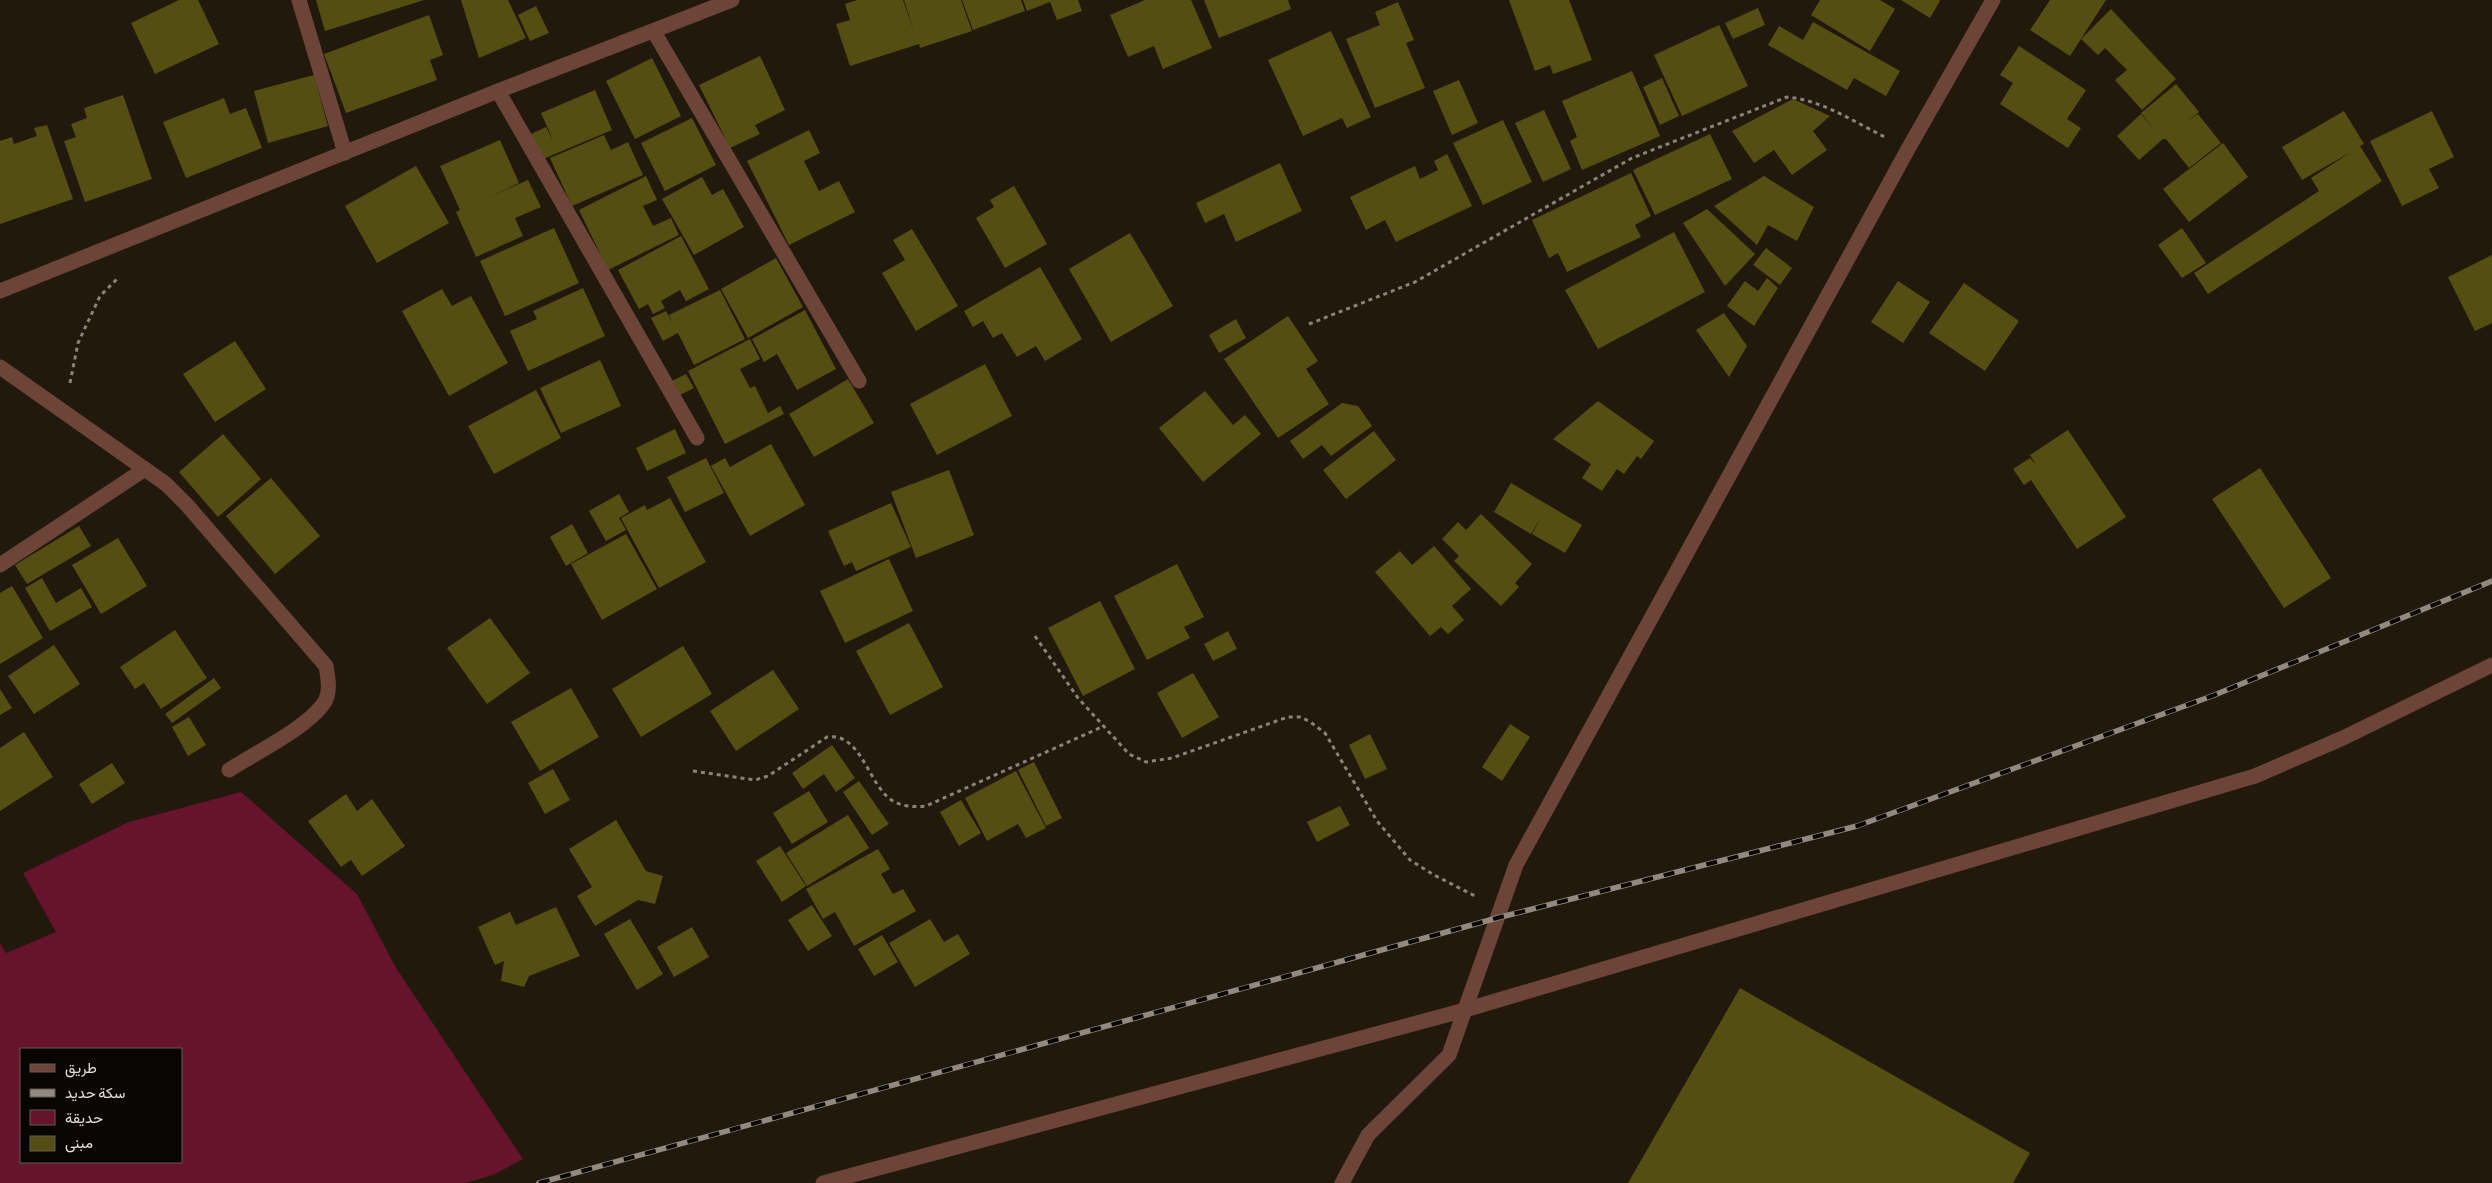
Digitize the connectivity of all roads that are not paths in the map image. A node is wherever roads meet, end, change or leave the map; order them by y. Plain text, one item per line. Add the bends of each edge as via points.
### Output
1 (299, 0) edge
2 (732, 0) edge
3 (1993, 0) edge
4 (654, 32) junction
5 (498, 91) junction
6 (346, 153) junction
7 (0, 291) edge
8 (0, 367) edge
9 (859, 381) dead end
10 (697, 438) dead end
11 (145, 470) junction
12 (0, 565) edge
13 (2492, 665) edge
14 (229, 770) dead end
15 (1465, 1010) junction
16 (823, 1183) edge
17 (1342, 1183) edge

1 - 6 street
2 - 4 street
3 - 15 street via 1516,865
4 - 5 street
4 - 9 street
5 - 6 street
5 - 10 street
6 - 7 street
8 - 11 street
11 - 12 street
11 - 14 street via 166,484 187,505 326,666 329,686 324,702 304,722
13 - 15 street via 2343,738 2255,776
15 - 16 street
15 - 17 street via 1449,1055 1368,1135

